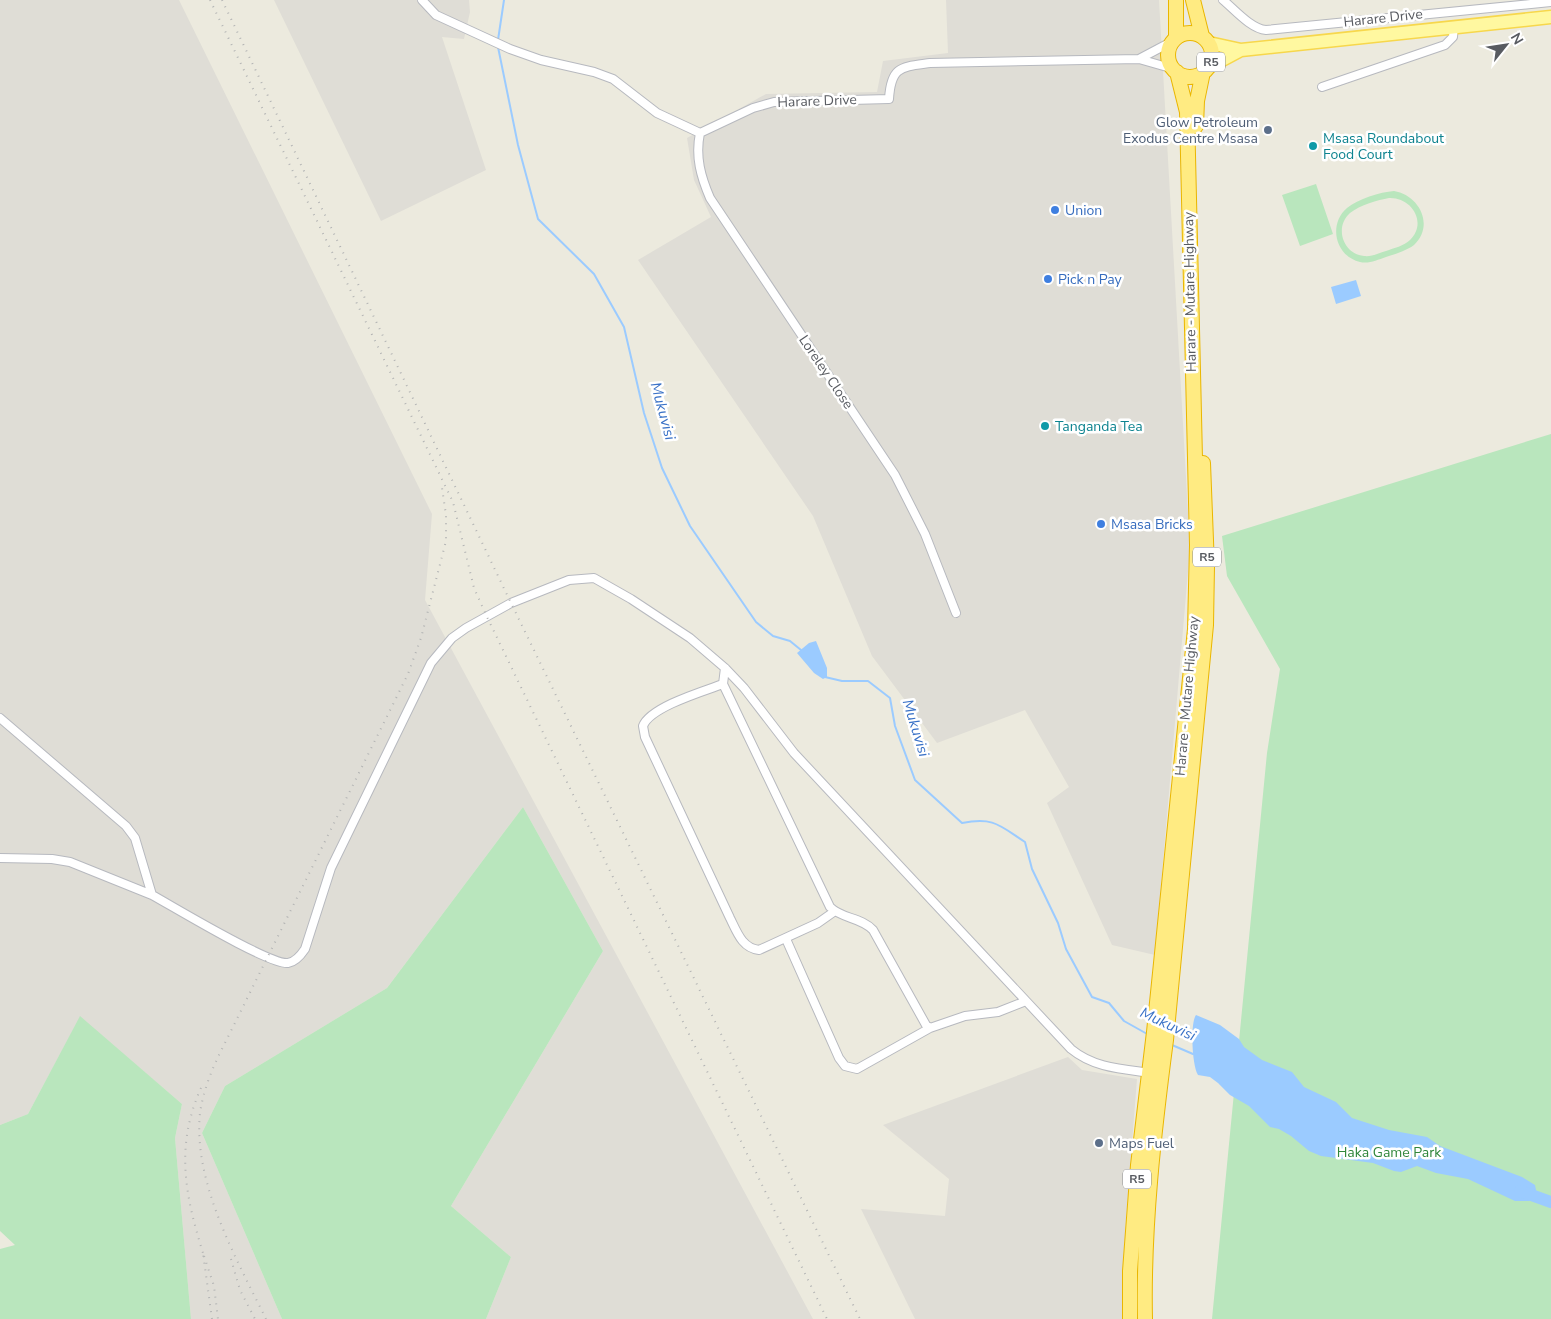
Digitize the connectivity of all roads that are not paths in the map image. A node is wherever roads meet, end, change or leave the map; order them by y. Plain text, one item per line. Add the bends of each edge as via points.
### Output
1 (422, 0) edge
2 (1176, 0) edge
3 (1193, 0) edge
4 (1224, 0) edge
5 (1551, 2) edge
6 (1475, 9) junction
7 (1551, 17) edge
8 (1476, 24) junction
9 (1454, 26) junction
10 (1261, 30) junction
11 (1174, 39) junction
12 (1206, 40) junction
13 (1263, 47) junction
14 (1241, 50) junction
15 (1139, 59) junction
16 (1206, 70) junction
17 (1175, 71) junction
18 (1322, 87) dead end
19 (700, 133) junction
20 (956, 613) dead end
21 (726, 668) junction
22 (723, 684) junction
23 (0, 718) edge
24 (0, 858) edge
25 (152, 895) junction
26 (835, 911) junction
27 (786, 939) junction
28 (1026, 1001) junction
29 (930, 1028) junction
30 (1159, 1039) junction
31 (1154, 1073) junction
32 (1130, 1319) edge
33 (1145, 1319) edge

1 - 19 street via 436,15 510,49 541,60 603,74 658,113
2 - 11 highway, R5
3 - 12 highway, R5
4 - 10 street
5 - 6 street, Harare Drive
6 - 8 street
6 - 10 street, Harare Drive
7 - 8 main road, Harare Drive
8 - 9 main road, Harare Drive
9 - 13 main road, Harare Drive
9 - 18 street via 1453,37 1446,45
10 - 13 street
11 - 12 highway, R5 via 1189,33
11 - 15 street, Harare Drive
11 - 17 highway, R5 via 1168,55
12 - 14 main road, Harare Drive
12 - 16 highway, R5 via 1212,56
13 - 14 main road, Harare Drive
14 - 16 main road, Harare Drive
15 - 17 street, Harare Drive
15 - 19 street, Harare Drive via 930,63 903,67 893,77 889,99 774,102 753,108
16 - 17 highway, R5 via 1193,77
16 - 30 highway, Harare - Mutare Highway / R5 via 1196,114 1206,626
17 - 30 highway, Harare - Mutare Highway / R5 via 1187,112 1197,572
19 - 20 street, Loreley Close via 700,171 710,198 895,475 919,520
21 - 22 street
21 - 25 street via 690,638 601,581 589,578 569,580 511,603 466,628 452,638 431,663 331,868 305,949 296,959 280,963 267,958
21 - 28 street via 790,749
22 - 26 street
22 - 27 street via 669,705 647,719 643,730 741,939 750,949 759,950
23 - 25 street via 126,826 135,838
24 - 25 street via 52,858 70,862
26 - 27 street
26 - 29 street via 856,918 873,930 918,1013
27 - 29 street via 845,1066 857,1069
28 - 29 street via 998,1012 965,1016
28 - 31 street via 1058,1037 1087,1061
30 - 31 highway, Harare - Mutare Highway / R5
31 - 32 highway, Harare - Mutare Highway / R5 via 1138,1165
31 - 33 highway, Harare - Mutare Highway / R5

